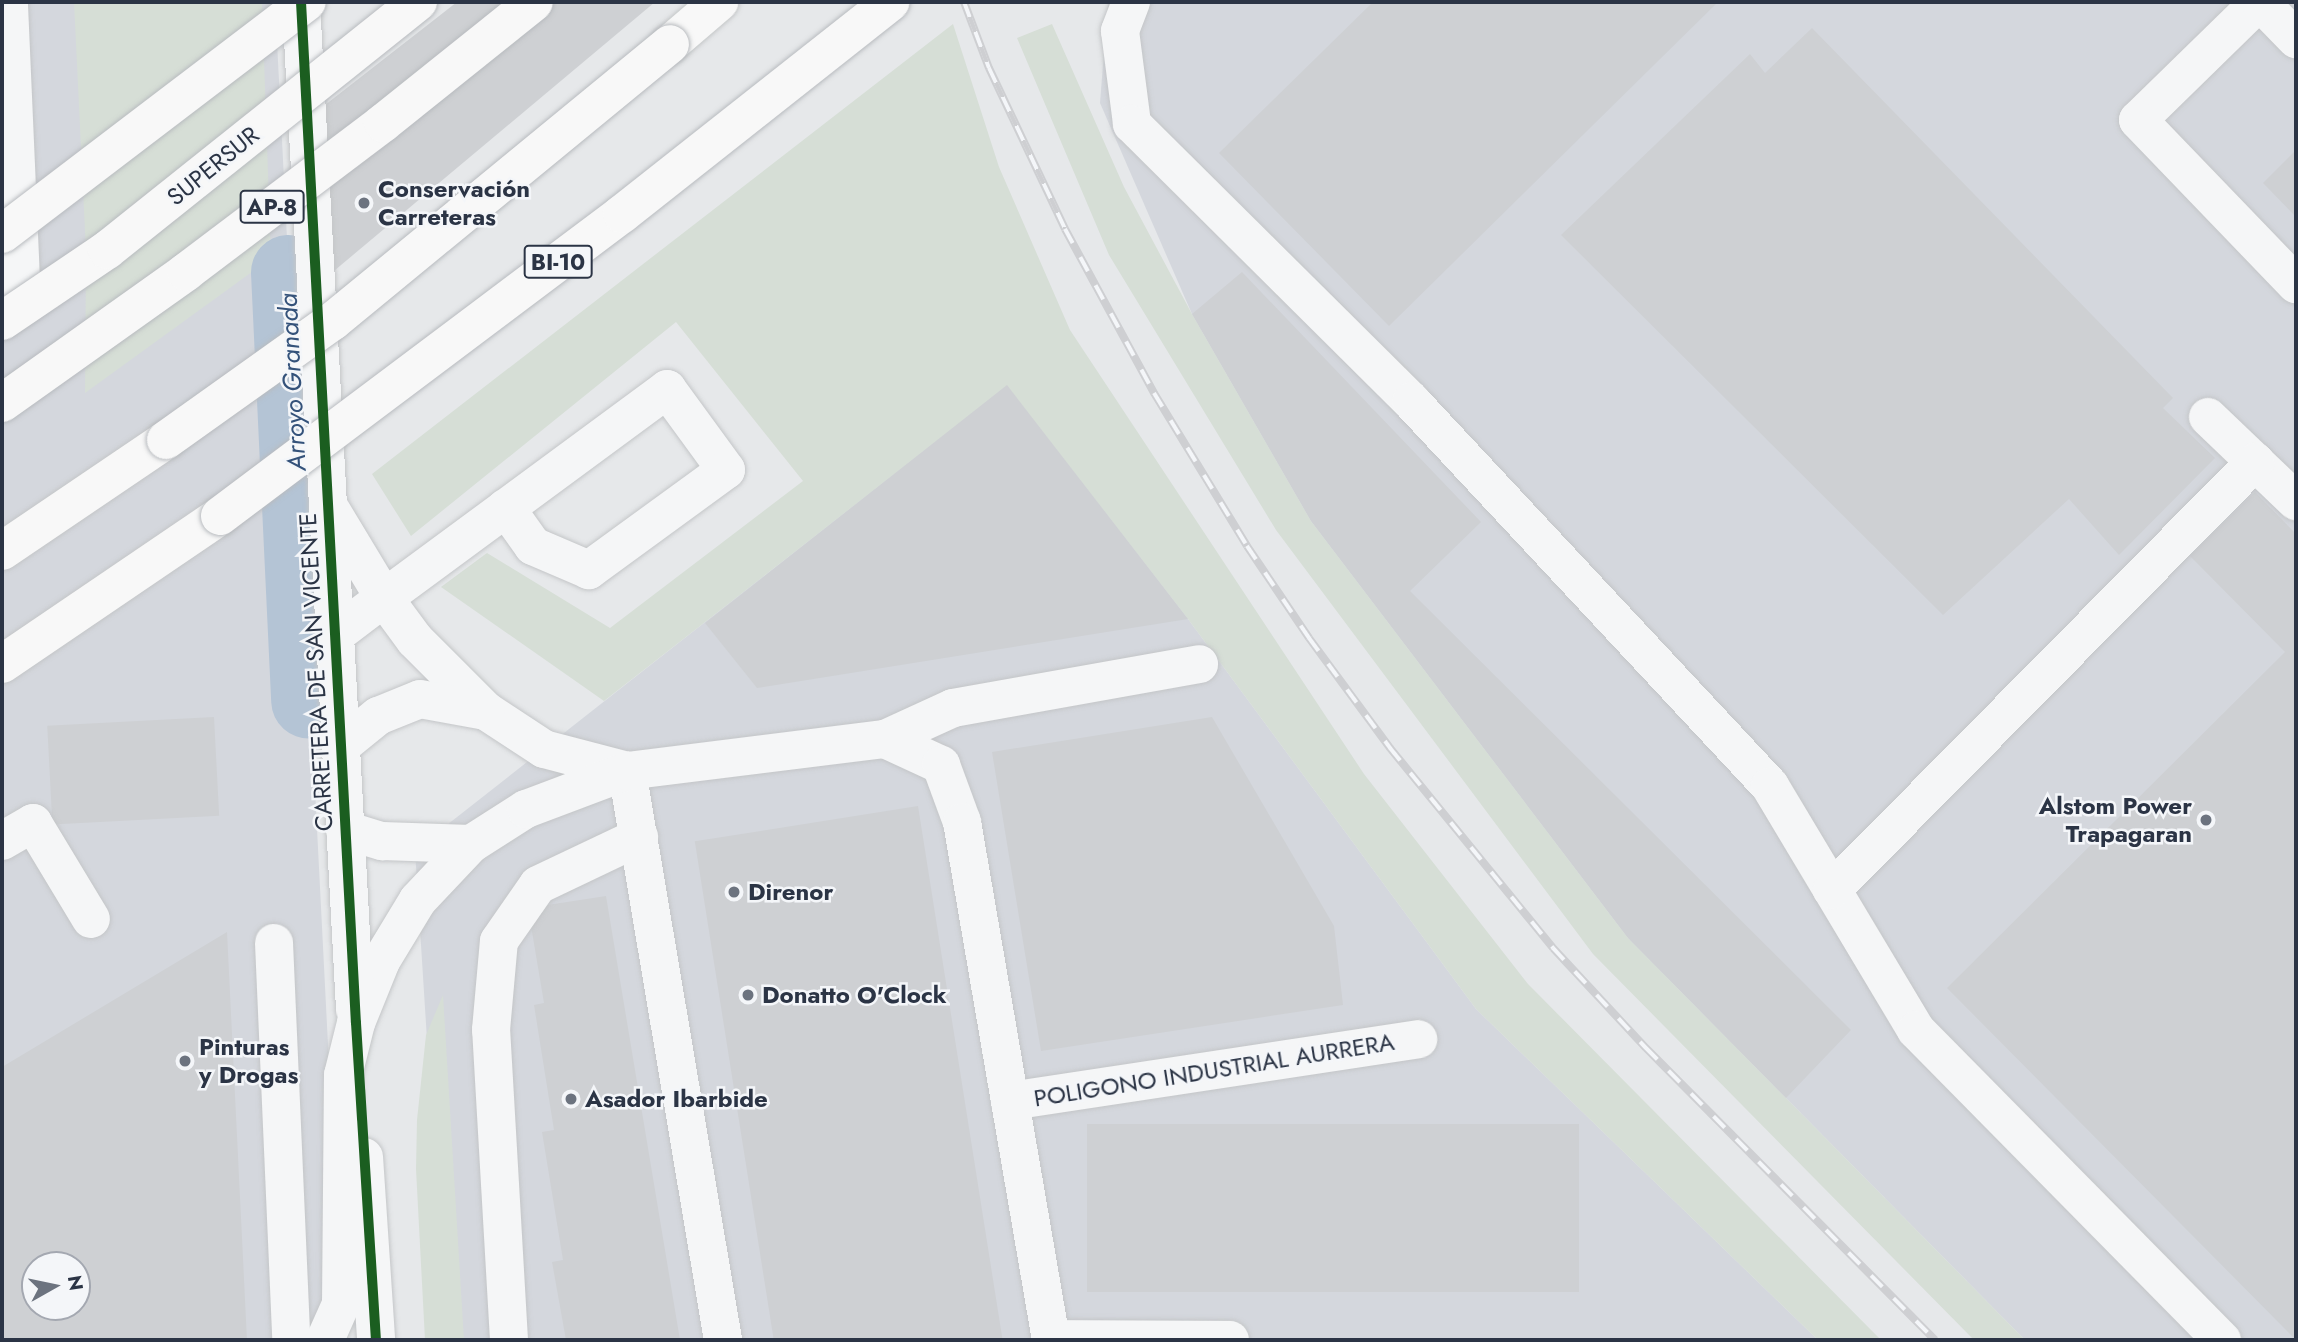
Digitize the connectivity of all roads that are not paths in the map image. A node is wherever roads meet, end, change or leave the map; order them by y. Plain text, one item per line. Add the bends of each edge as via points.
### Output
1 (9, 2) edge
2 (301, 2) edge
3 (307, 2) edge
4 (418, 2) edge
5 (534, 2) edge
6 (719, 2) edge
7 (890, 2) edge
8 (1131, 2) edge
9 (2259, 2) edge
10 (2296, 39) edge
11 (2, 234) edge
12 (2296, 284) edge
13 (2, 304) edge
14 (2, 321) edge
15 (2, 403) edge
16 (2208, 417) dead end
17 (2255, 462) junction
18 (2296, 501) edge
19 (328, 504) junction
20 (506, 508) junction
21 (2, 551) edge
22 (384, 598) junction
23 (335, 635) junction
24 (2, 664) edge
25 (1199, 664) dead end
26 (486, 711) junction
27 (885, 738) junction
28 (341, 746) junction
29 (628, 771) junction
30 (345, 830) junction
31 (639, 837) junction
32 (2, 841) edge
33 (471, 844) junction
34 (1832, 890) junction
35 (91, 919) dead end
36 (274, 943) dead end
37 (356, 1023) junction
38 (1418, 1039) dead end
39 (1010, 1101) junction
40 (290, 1340) edge
41 (325, 1340) edge
42 (376, 1340) edge
43 (509, 1340) edge
44 (723, 1340) edge
45 (1051, 1340) edge
46 (1230, 1340) edge
47 (2222, 1340) edge

1 - 13 street via 22,303
2 - 19 street, CARRETERA DE SAN VICENTE
3 - 11 highway, bridge
4 - 14 highway, SUPERSUR / AP-8, bridge via 107,250
5 - 15 highway, AP-8, bridge via 197,264
6 - 21 highway, bridge via 606,100 333,321
7 - 24 highway, BI-10, bridge via 622,214 220,516
8 - 34 street via 1120,31 1132,124 1411,401 1770,786
9 - 10 street
9 - 12 street via 2138,120
16 - 17 street
17 - 18 street
17 - 34 street
19 - 22 street
19 - 23 street, CARRETERA DE SAN VICENTE
20 - 20 street via 533,546 589,570 726,470 667,389
20 - 22 street
22 - 23 street
22 - 26 street via 415,640
23 - 28 street, CARRETERA DE SAN VICENTE
25 - 27 street via 953,708
26 - 28 street via 420,699 378,716
26 - 29 street via 544,749
27 - 29 street
27 - 39 street via 941,765 962,822
28 - 30 street, CARRETERA DE SAN VICENTE
29 - 31 street
29 - 33 street via 526,809
30 - 33 street via 382,841
30 - 37 street, CARRETERA DE SAN VICENTE
31 - 43 street via 538,885 499,940 491,1030
31 - 44 street
32 - 35 street via 33,823
33 - 37 street via 407,916 381,961
34 - 47 street via 1916,1030
36 - 40 street
37 - 41 street via 344,1075 341,1304
37 - 42 street, CARRETERA DE SAN VICENTE
38 - 39 street, POLIGONO INDUSTRIAL AURRERA
39 - 45 street
45 - 46 street

